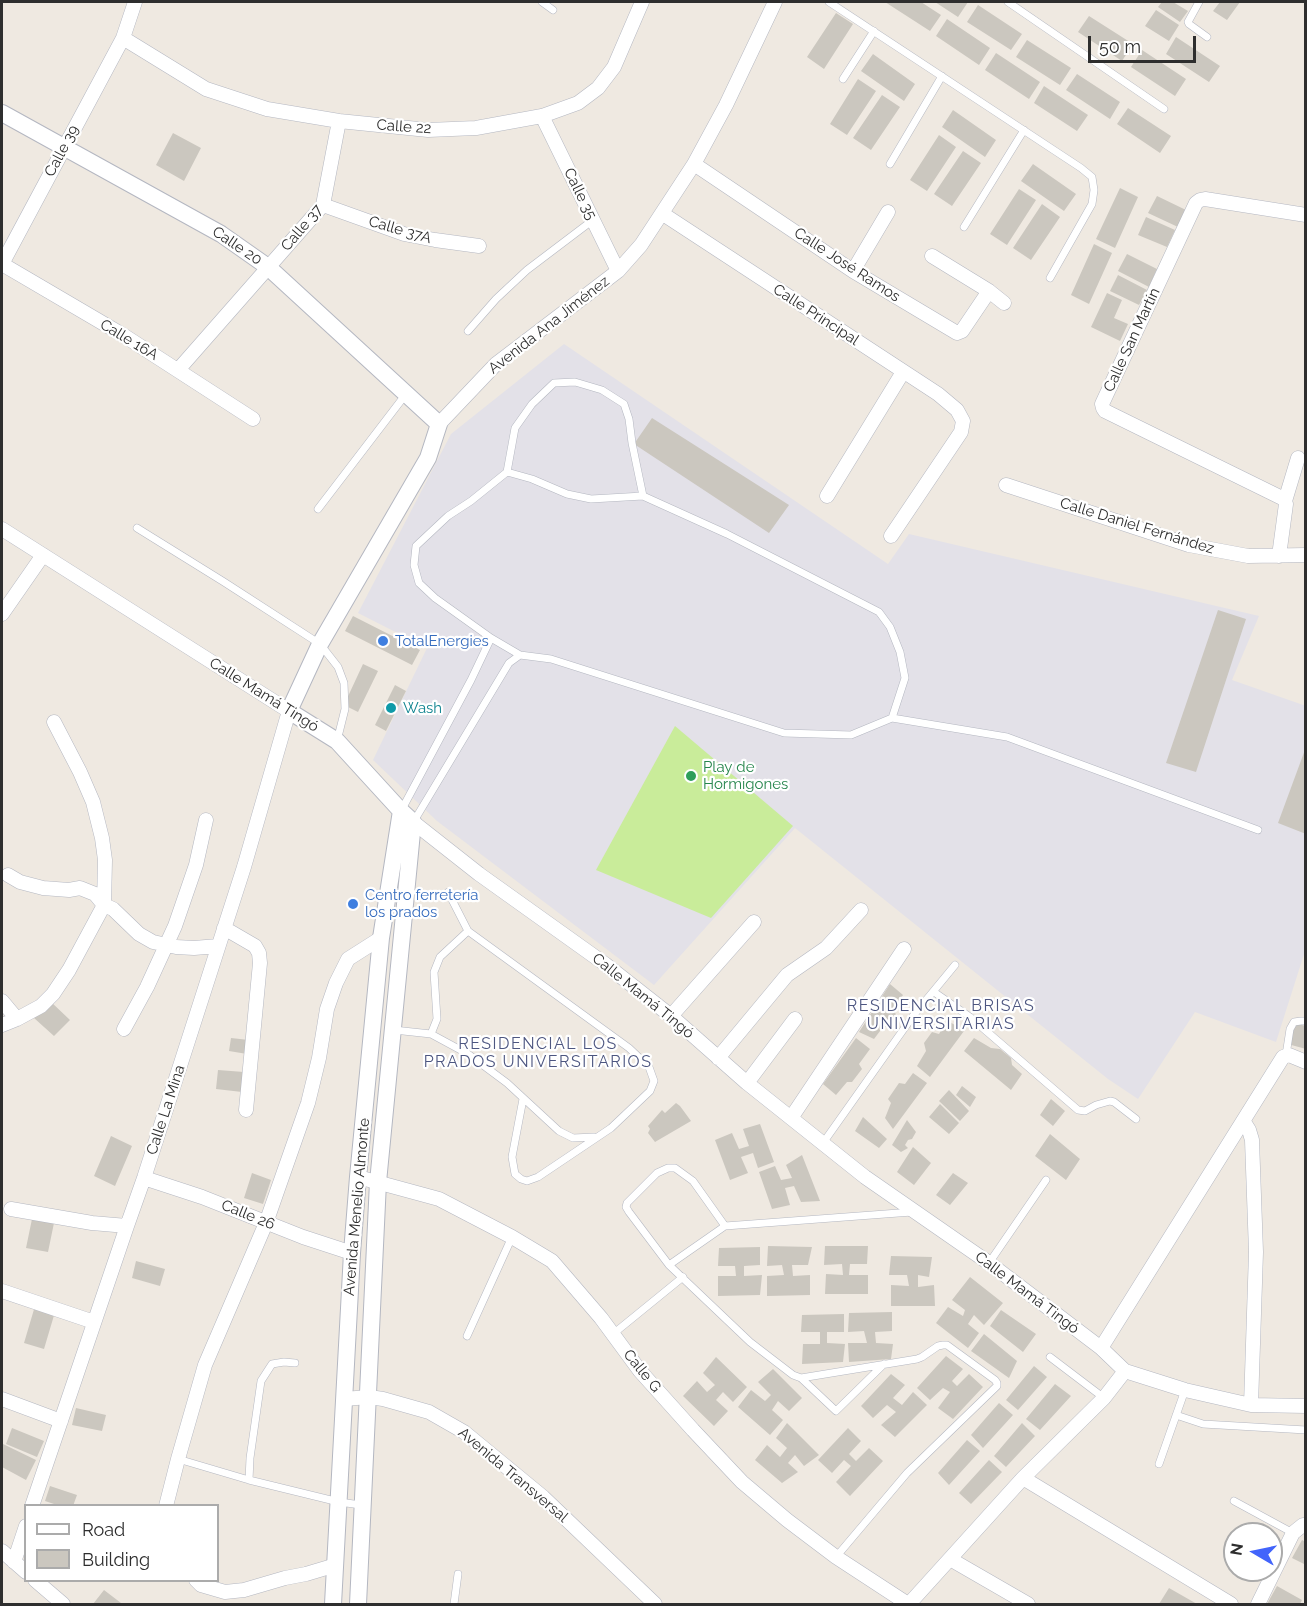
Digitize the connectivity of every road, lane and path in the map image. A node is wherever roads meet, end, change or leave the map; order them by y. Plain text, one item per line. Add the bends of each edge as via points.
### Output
1 (135, 2) edge
2 (542, 2) edge
3 (642, 2) edge
4 (775, 2) edge
5 (829, 2) edge
6 (1008, 2) edge
7 (1199, 2) edge
8 (553, 10) dead end
9 (874, 31) junction
10 (1208, 37) dead end
11 (123, 38) junction
12 (942, 76) junction
13 (843, 79) dead end
14 (1164, 109) dead end
15 (2, 113) edge
16 (542, 116) junction
17 (339, 121) junction
18 (1024, 130) junction
19 (64, 147) junction
20 (694, 164) junction
21 (890, 164) dead end
22 (323, 205) junction
23 (888, 212) dead end
24 (663, 214) junction
25 (1305, 215) edge
26 (593, 220) junction
27 (964, 227) dead end
28 (478, 246) dead end
29 (932, 256) dead end
30 (2, 264) edge
31 (268, 267) junction
32 (618, 271) junction
33 (853, 271) junction
34 (1050, 278) dead end
35 (989, 291) junction
36 (1004, 303) dead end
37 (468, 331) dead end
38 (178, 370) junction
39 (903, 372) junction
40 (406, 394) junction
41 (253, 419) dead end
42 (439, 424) junction
43 (1298, 458) dead end
44 (507, 472) junction
45 (1006, 485) dead end
46 (643, 496) junction
47 (827, 496) dead end
48 (1286, 501) junction
49 (318, 509) dead end
50 (137, 528) dead end
51 (2, 529) edge
52 (891, 536) dead end
53 (43, 555) junction
54 (1305, 555) edge
55 (1279, 556) junction
56 (2, 614) edge
57 (491, 638) junction
58 (320, 644) junction
59 (520, 655) junction
60 (289, 711) junction
61 (892, 718) junction
62 (54, 722) dead end
63 (337, 741) junction
64 (401, 811) junction
65 (206, 819) dead end
66 (413, 822) junction
67 (1258, 830) dead end
68 (8, 875) dead end
69 (448, 892) dead end
70 (104, 905) junction
71 (861, 910) dead end
72 (754, 922) dead end
73 (224, 928) junction
74 (468, 931) junction
75 (381, 938) junction
76 (167, 945) junction
77 (218, 945) junction
78 (904, 949) dead end
79 (955, 965) dead end
80 (934, 992) junction
81 (2, 1001) edge
82 (671, 1016) junction
83 (17, 1019) junction
84 (795, 1019) dead end
85 (1305, 1021) edge
86 (2, 1026) edge
87 (124, 1029) dead end
88 (392, 1029) junction
89 (431, 1034) junction
90 (718, 1058) junction
91 (1299, 1059) edge
92 (747, 1083) junction
93 (523, 1099) junction
94 (246, 1110) dead end
95 (791, 1118) junction
96 (1136, 1119) dead end
97 (1244, 1122) junction
98 (595, 1137) junction
99 (823, 1143) junction
100 (358, 1177) junction
101 (144, 1178) junction
102 (1046, 1180) dead end
103 (378, 1182) junction
104 (11, 1209) dead end
105 (916, 1212) junction
106 (266, 1223) junction
107 (127, 1226) junction
108 (725, 1226) junction
109 (512, 1237) junction
110 (352, 1253) junction
111 (989, 1263) junction
112 (669, 1265) junction
113 (683, 1277) junction
114 (2, 1291) edge
115 (94, 1322) junction
116 (613, 1334) junction
117 (467, 1336) dead end
118 (1101, 1348) junction
119 (1050, 1357) dead end
120 (295, 1363) dead end
121 (884, 1364) junction
122 (1125, 1371) junction
123 (801, 1378) junction
124 (1185, 1390) junction
125 (369, 1397) junction
126 (1104, 1398) junction
127 (2, 1399) edge
128 (344, 1399) junction
129 (1251, 1405) junction
130 (1305, 1406) edge
131 (1176, 1415) junction
132 (61, 1420) junction
133 (1305, 1430) edge
134 (177, 1459) junction
135 (1159, 1464) dead end
136 (1023, 1478) junction
137 (249, 1480) junction
138 (1234, 1501) dead end
139 (339, 1502) junction
140 (33, 1504) edge
141 (166, 1504) edge
142 (363, 1505) junction
143 (1300, 1528) edge
144 (24, 1532) edge
145 (2, 1551) edge
146 (836, 1557) junction
147 (950, 1559) junction
148 (14, 1562) junction
149 (336, 1565) junction
150 (24, 1570) edge
151 (458, 1574) dead end
152 (36, 1582) edge
153 (198, 1582) edge
154 (63, 1605) edge
155 (333, 1605) edge
156 (358, 1605) edge
157 (454, 1605) edge
158 (655, 1605) edge
159 (909, 1605) edge
160 (1028, 1605) edge
161 (1231, 1605) edge
162 (1258, 1605) edge

1 - 11 street, Calle 39
2 - 8 lane
3 - 16 street, Calle 22 via 614,67 598,88 578,103
4 - 20 street, Avenida Ana Jiménez
5 - 9 lane
6 - 14 lane
7 - 10 lane via 1188,22
9 - 12 lane
9 - 13 lane
11 - 17 street, Calle 22 via 206,89 267,109
11 - 19 street, Calle 39
12 - 18 lane
12 - 21 lane
15 - 19 street, Calle 20
16 - 17 street, Calle 22 via 476,128 428,130
16 - 26 street, Calle 35
17 - 22 street, Calle 37
18 - 27 lane
18 - 34 lane via 1092,177 1092,204
19 - 30 street, Calle 39
19 - 31 street, Calle 20 via 221,234
20 - 24 street, Avenida Ana Jiménez
20 - 33 street, Calle José Ramos
22 - 28 street, Calle 37A via 404,234
22 - 31 street, Calle 37
23 - 33 street
24 - 32 street, Avenida Ana Jiménez
24 - 39 street, Calle Principal
25 - 48 street, Calle San Martín via 1205,199 1196,203 1102,404 1105,411
26 - 32 street, Calle 35
26 - 37 lane via 527,270
29 - 35 street
30 - 38 street, Calle 16A
31 - 38 street, Calle 37
31 - 40 street, Calle 20
32 - 42 street, Avenida Ana Jiménez via 496,364
33 - 35 street, Calle José Ramos via 957,333
35 - 36 street
38 - 41 street, Calle 16A
39 - 47 street
39 - 52 street, Calle Principal via 938,394 957,410 963,422 961,432
40 - 42 street, Calle 20
40 - 49 lane
42 - 58 street, Avenida Ana Jiménez via 428,458
43 - 48 street
44 - 46 lane via 591,499
44 - 46 lane via 515,428 532,404 554,383 575,382 602,390 624,404
44 - 57 lane via 448,516 416,546 414,565 419,583
45 - 55 street, Calle Daniel Fernández via 1189,545 1248,556
46 - 61 lane via 879,612 900,652 905,678
48 - 55 street
50 - 58 lane
51 - 53 street, Calle Mamá Tingó
53 - 56 street
53 - 60 street, Calle Mamá Tingó
54 - 55 street, Calle Daniel Fernández
57 - 59 lane
57 - 64 lane
58 - 60 street, Avenida Ana Jiménez
58 - 63 lane via 338,667 344,683 345,710
59 - 61 lane via 551,659 784,733 851,735
59 - 66 lane via 508,663
60 - 63 street, Calle Mamá Tingó
60 - 73 street, Calle La Mina
61 - 67 lane via 1008,737
62 - 70 street via 93,802 105,860
63 - 64 street, Calle Mamá Tingó
64 - 66 street, Calle Mamá Tingó
64 - 75 street, Avenida Menelio Almonte
65 - 76 street via 196,866
66 - 82 street, Calle Mamá Tingó
66 - 88 street, Avenida Menelio Almonte
68 - 70 street via 42,888 80,888 94,894
69 - 74 lane
70 - 76 street via 153,942
70 - 83 street via 53,994 41,1006
71 - 90 street via 826,948 787,975
72 - 82 street
73 - 77 street, Calle La Mina
73 - 94 street via 255,946 259,953
74 - 89 lane via 440,957 434,972 437,1019
74 - 98 lane via 629,1048 649,1067 654,1081 650,1090 611,1128
75 - 100 street, Avenida Menelio Almonte
75 - 106 street via 348,959 336,983 327,1008 308,1103
76 - 77 street
76 - 87 street
77 - 101 street, Calle La Mina
78 - 95 street
79 - 80 lane
80 - 96 lane via 970,1017 1078,1110 1110,1101
80 - 99 lane
81 - 83 street
82 - 90 street, Calle Mamá Tingó
83 - 86 street
84 - 92 street
85 - 91 lane via 1294,1022 1290,1029
88 - 89 lane
88 - 103 street, Avenida Menelio Almonte
89 - 93 lane via 468,1054
90 - 92 street, Calle Mamá Tingó
91 - 97 street via 1283,1057
92 - 95 street, Calle Mamá Tingó
93 - 98 lane via 559,1131 573,1138
93 - 98 lane via 512,1157 515,1174 521,1179 538,1177
95 - 99 street, Calle Mamá Tingó
97 - 118 street
97 - 129 street via 1252,1140 1256,1252
99 - 105 street, Calle Mamá Tingó
100 - 103 street, Calle G
100 - 110 street, Avenida Menelio Almonte
101 - 106 street, Calle 26
101 - 107 street, Calle La Mina
102 - 111 lane
103 - 109 street, Calle G via 439,1199
103 - 125 street, Avenida Menelio Almonte
104 - 107 street
105 - 108 lane
105 - 111 street, Calle Mamá Tingó
106 - 110 street, Calle 26
106 - 134 street via 205,1365
107 - 115 street, Calle La Mina
108 - 112 lane
108 - 112 lane via 693,1181 681,1171 668,1168 657,1173 627,1207
109 - 116 street, Calle G via 552,1261
109 - 117 lane
110 - 128 street, Avenida Menelio Almonte
111 - 118 street, Calle Mamá Tingó
112 - 113 lane
113 - 116 lane
113 - 123 lane via 750,1342
114 - 115 street
115 - 132 street, Calle La Mina
116 - 146 street, Calle G via 640,1371 742,1482
118 - 122 street, Calle Mamá Tingó
119 - 126 lane
120 - 137 lane via 272,1364 261,1381
121 - 123 lane
121 - 123 lane via 836,1411
121 - 146 lane via 922,1358 938,1346 947,1345 996,1380 997,1386 907,1473
122 - 124 street, Calle Mamá Tingó
122 - 126 street
124 - 129 street, Calle Mamá Tingó
124 - 131 lane
125 - 128 street, Avenida Transversal
125 - 142 street, Avenida Menelio Almonte
125 - 158 street, Avenida Transversal via 429,1412 464,1432 543,1497
126 - 136 street
127 - 132 street
128 - 139 street, Avenida Menelio Almonte
129 - 130 street, Calle Mamá Tingó
131 - 133 lane via 1203,1424
131 - 135 lane
132 - 140 street, Calle La Mina
134 - 137 lane
134 - 141 street
136 - 147 street
136 - 161 street
137 - 139 lane
138 - 143 lane
139 - 142 lane
139 - 149 street, Avenida Menelio Almonte
142 - 156 street, Avenida Menelio Almonte
143 - 162 street
144 - 148 street
145 - 148 street
146 - 159 street, Calle G
147 - 159 street
147 - 160 street
148 - 150 street
149 - 153 street via 244,1590 225,1592
149 - 155 street, Avenida Menelio Almonte
151 - 157 lane
152 - 154 street

